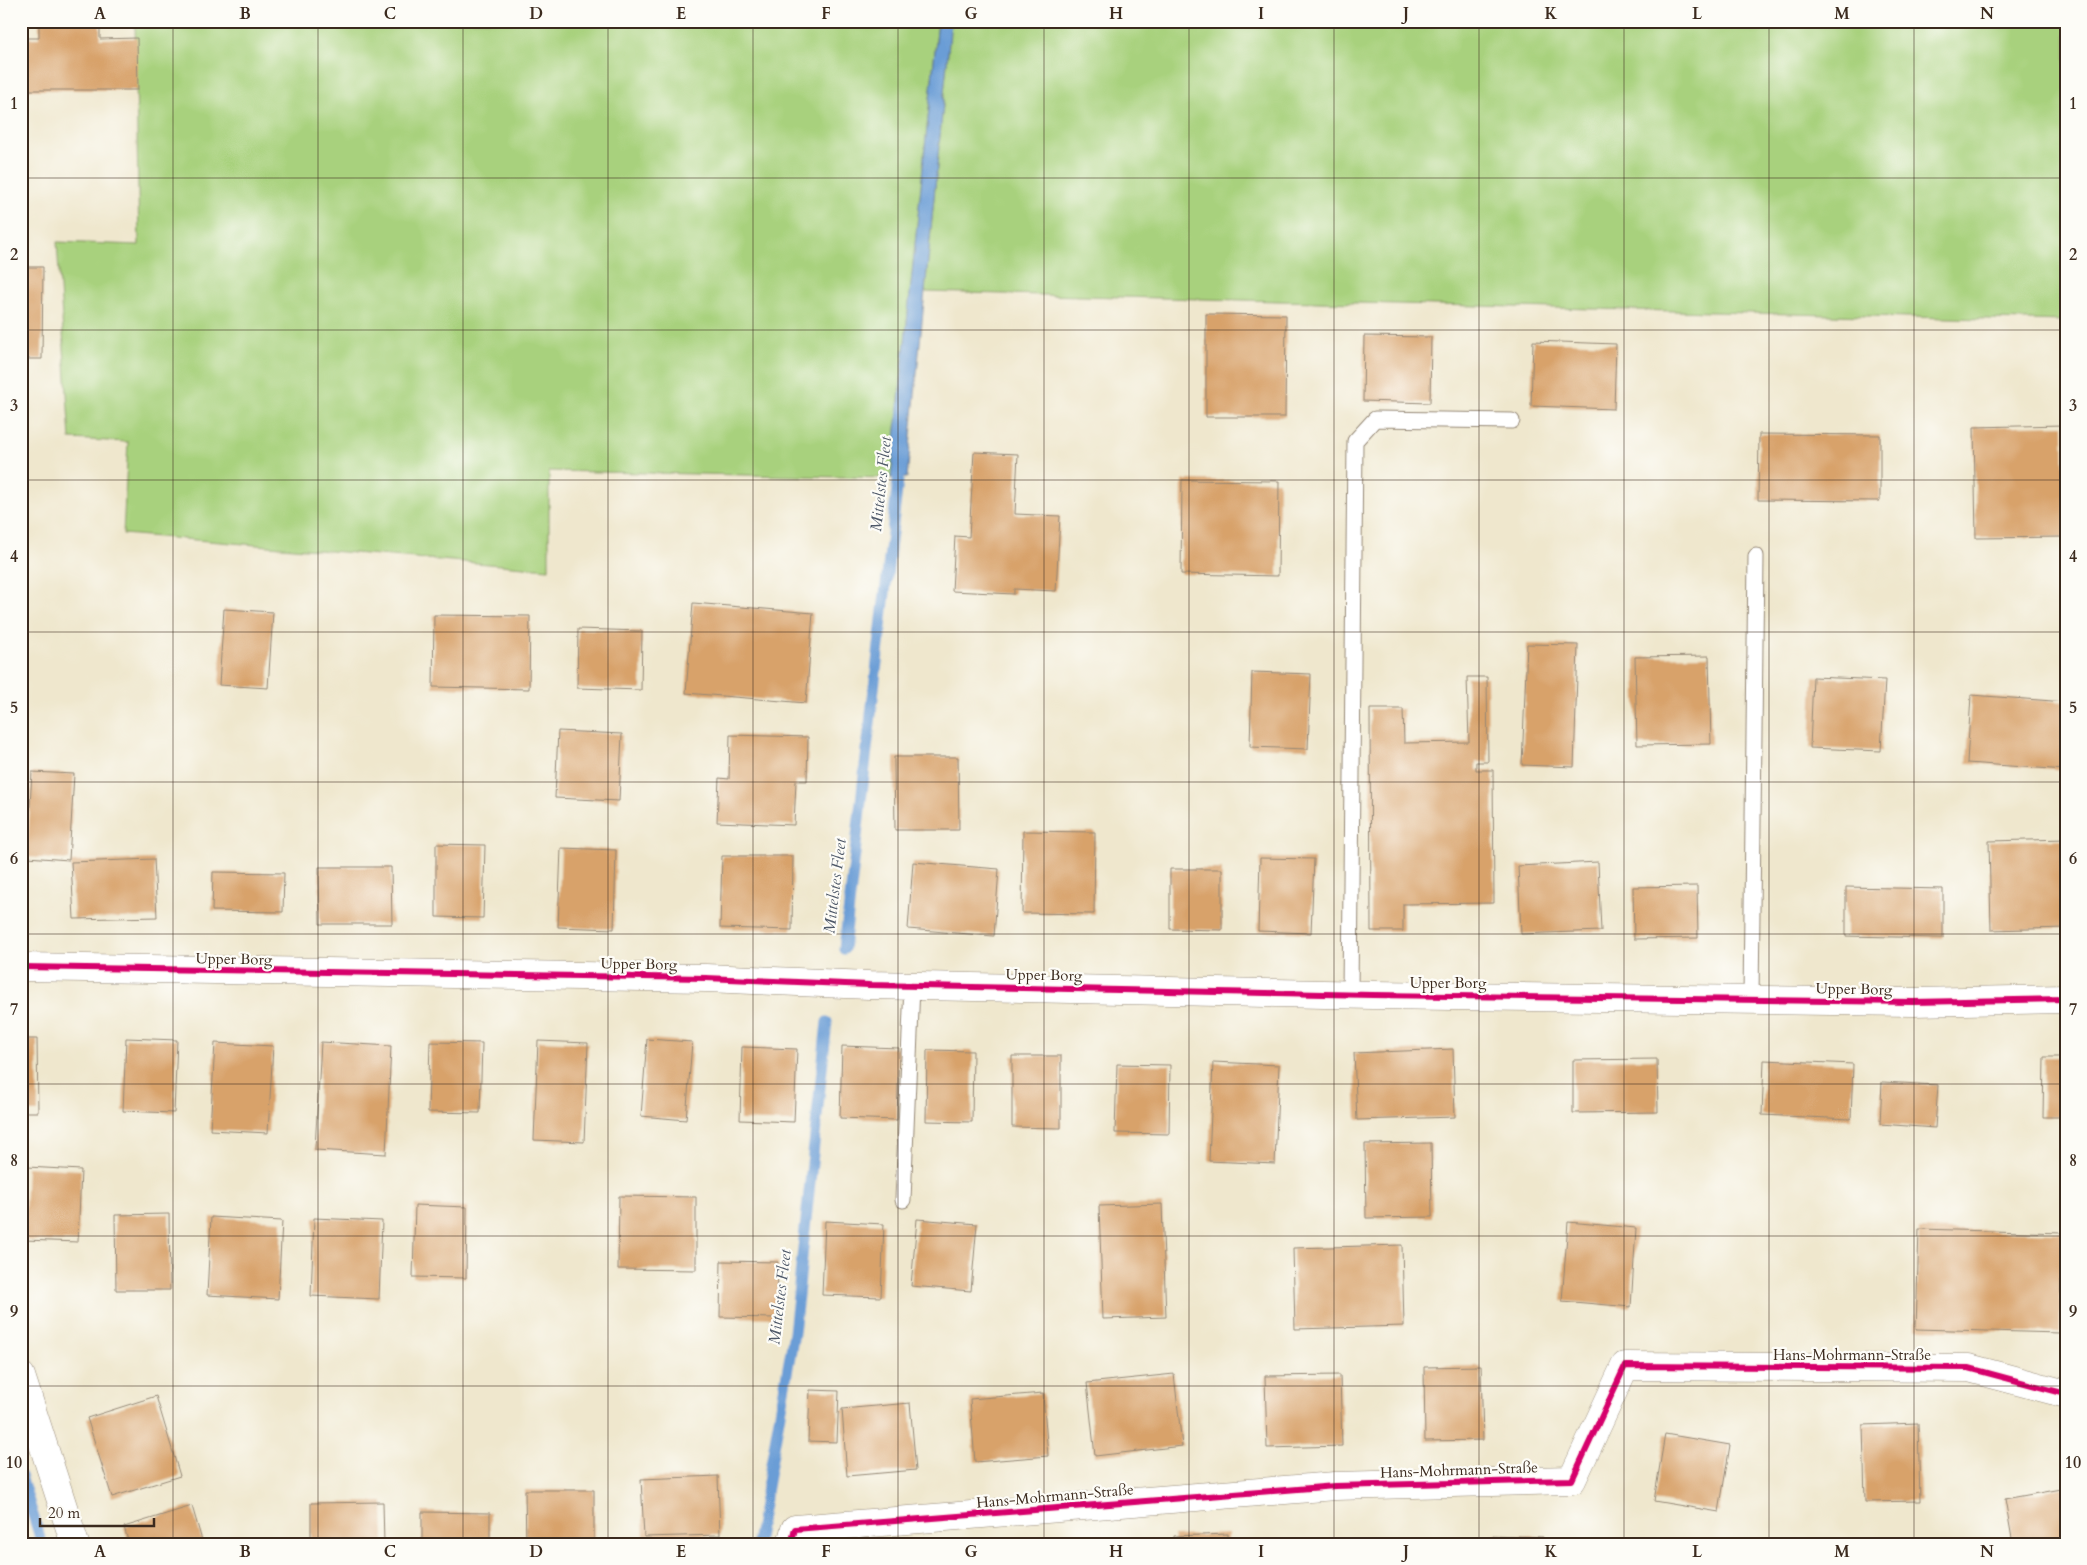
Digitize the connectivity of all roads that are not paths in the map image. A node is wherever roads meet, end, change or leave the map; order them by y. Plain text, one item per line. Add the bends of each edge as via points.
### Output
1 (1512, 421) dead end
2 (1756, 556) dead end
3 (21, 967) edge
4 (912, 986) junction
5 (1350, 995) junction
6 (1751, 999) junction
7 (2066, 999) edge
8 (902, 1200) dead end
9 (21, 1376) edge
10 (2066, 1394) edge
11 (75, 1544) edge
12 (791, 1544) edge

1 - 5 lane via 1375,419 1355,441
2 - 6 lane
3 - 4 street, Upper Borg via 706,978
4 - 5 street, Upper Borg
4 - 8 lane
5 - 6 street, Upper Borg
6 - 7 street, Upper Borg via 1913,1002
9 - 11 street
10 - 12 street, Hans-Mohrmann-Straße via 1969,1368 1625,1366 1572,1480 1335,1486 805,1528 795,1529

